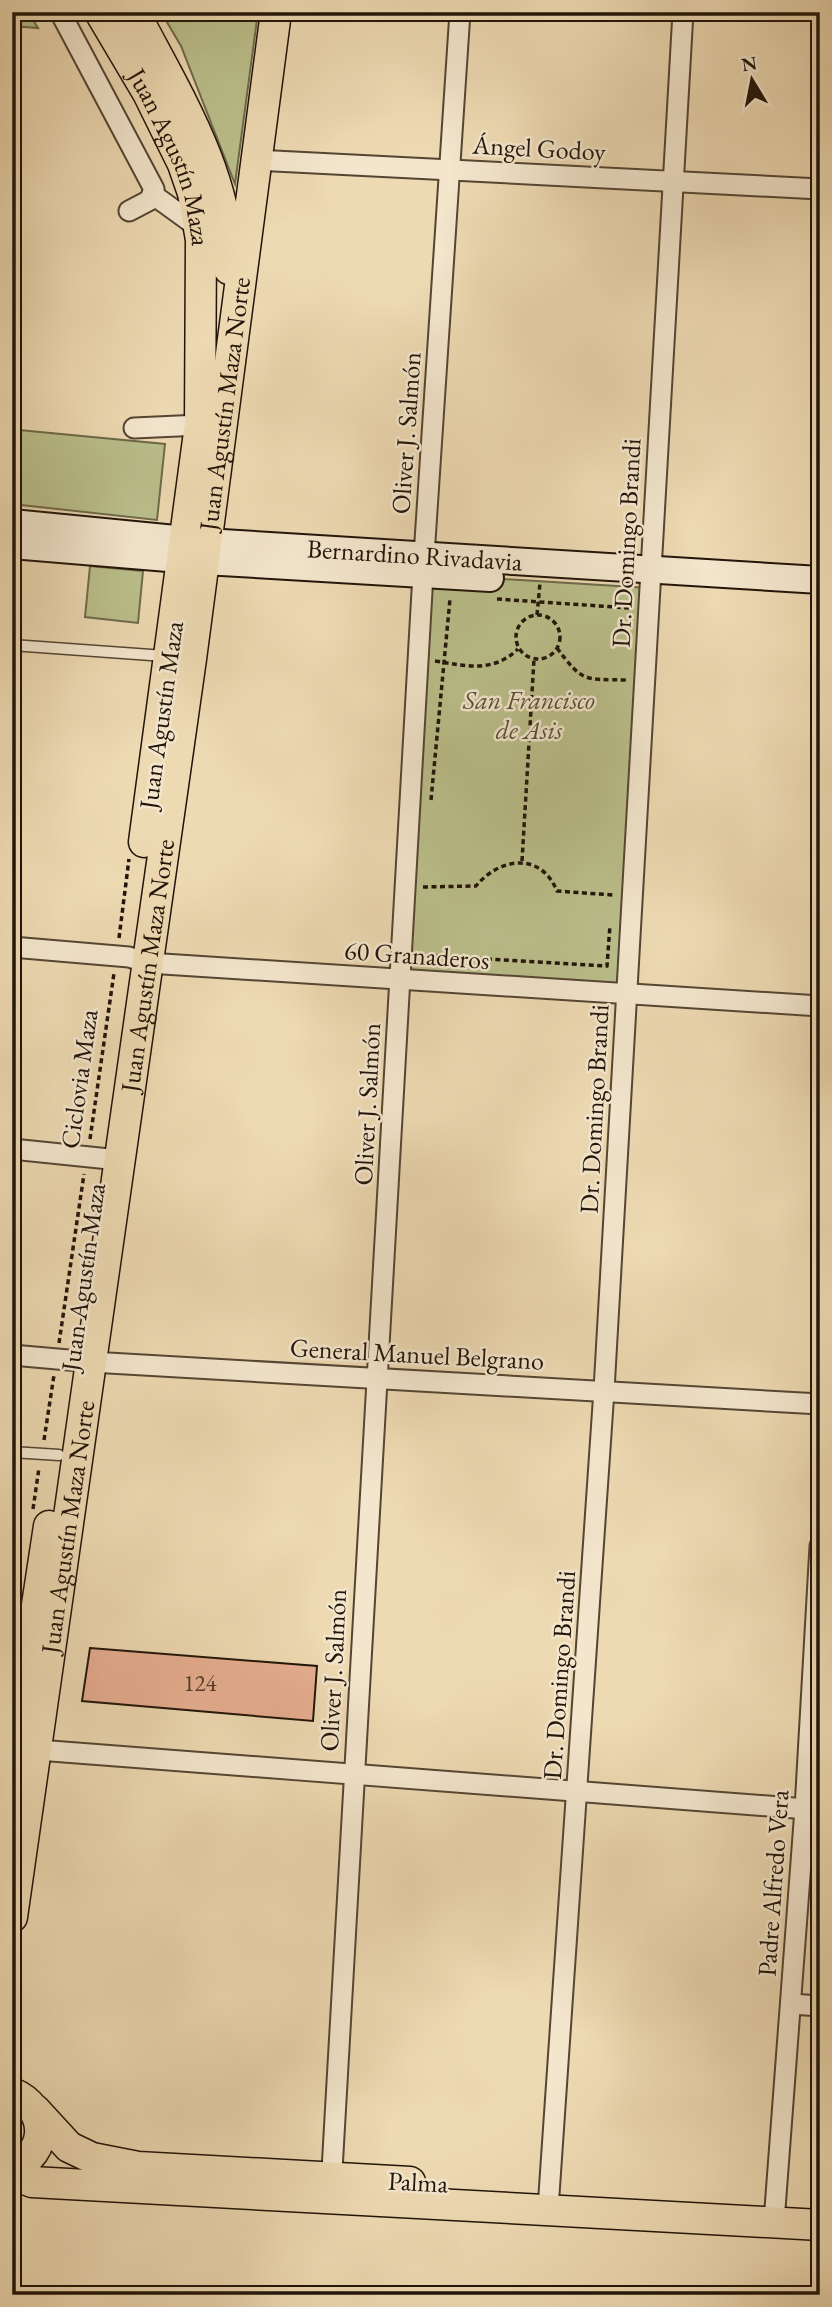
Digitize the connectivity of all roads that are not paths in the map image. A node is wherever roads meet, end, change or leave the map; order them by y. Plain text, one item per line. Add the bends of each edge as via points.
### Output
1 (60, 12) edge
2 (100, 12) edge
3 (134, 12) edge
4 (276, 12) edge
5 (460, 12) edge
6 (683, 12) edge
7 (255, 160) junction
8 (449, 170) junction
9 (673, 181) junction
10 (820, 190) edge
11 (152, 194) junction
12 (129, 211) dead end
13 (199, 228) junction
14 (228, 361) junction
15 (200, 425) junction
16 (134, 428) dead end
17 (12, 523) edge
18 (12, 545) edge
19 (194, 551) junction
20 (424, 565) junction
21 (650, 579) junction
22 (820, 580) edge
23 (820, 598) edge
24 (12, 645) edge
25 (169, 657) junction
26 (12, 947) edge
27 (131, 959) junction
28 (402, 980) junction
29 (627, 994) junction
30 (820, 1006) edge
31 (12, 1149) edge
32 (102, 1158) junction
33 (12, 1355) edge
34 (73, 1360) junction
35 (377, 1378) junction
36 (604, 1390) junction
37 (820, 1404) edge
38 (12, 1452) edge
39 (50, 1455) junction
40 (820, 1546) edge
41 (17, 1702) edge
42 (37, 1750) junction
43 (12, 1770) edge
44 (353, 1777) junction
45 (577, 1794) junction
46 (812, 1809) edge
47 (12, 1917) edge
48 (791, 2004) junction
49 (820, 2006) edge
50 (21, 2094) edge
51 (17, 2177) edge
52 (331, 2188) junction
53 (549, 2199) junction
54 (820, 2204) edge
55 (775, 2212) junction
56 (820, 2225) edge

1 - 11 street via 149,174
2 - 13 main road, Juan Agustín Maza via 183,164
3 - 14 main road, Juan Agustín Maza via 201,142 219,200 229,261
4 - 7 main road, Juan Agustín Maza Norte
5 - 8 street, Oliver J. Salmón
6 - 9 street, Dr. Domingo Brandi
7 - 8 street, Ángel Godoy
7 - 14 main road, Juan Agustín Maza Norte
8 - 9 street, Ángel Godoy
8 - 20 street, Oliver J. Salmón
9 - 10 street, Ángel Godoy
9 - 21 street, Dr. Domingo Brandi
11 - 12 street via 150,200
11 - 13 street
13 - 15 main road, Juan Agustín Maza
14 - 19 main road, Juan Agustín Maza Norte
15 - 16 street
15 - 19 main road, Juan Agustín Maza
17 - 19 street, Bernardino Rivadavia
18 - 19 street, Bernardino Rivadavia
19 - 20 street, Bernardino Rivadavia
19 - 25 main road, Juan Agustín Maza
19 - 27 main road, Juan Agustín Maza Norte
20 - 21 street, Bernardino Rivadavia
20 - 21 street, Bernardino Rivadavia via 539,591
20 - 28 street, Oliver J. Salmón
21 - 22 street, Bernardino Rivadavia
21 - 23 street, Bernardino Rivadavia
21 - 29 street, Dr. Domingo Brandi
24 - 25 lane
25 - 27 main road, Juan Agustín Maza
26 - 27 street, 60 Granaderos
27 - 28 street, 60 Granaderos
27 - 32 main road, Juan Agustín Maza Norte
28 - 29 street, 60 Granaderos
28 - 35 street, Oliver J. Salmón
29 - 30 street, 60 Granaderos
29 - 36 street, Dr. Domingo Brandi
31 - 32 street
32 - 34 main road, Juan Agustín Maza Norte
33 - 34 street, General Manuel Belgrano
34 - 35 street, General Manuel Belgrano
34 - 39 main road, Juan Agustín Maza
34 - 42 main road, Juan Agustín Maza Norte
35 - 36 street, General Manuel Belgrano
35 - 44 street, Oliver J. Salmón
36 - 37 street, General Manuel Belgrano
36 - 45 street, Dr. Domingo Brandi
38 - 39 lane
39 - 41 main road, Juan Agustín Maza
40 - 46 street, Padre Alfredo Vera
41 - 43 main road, Juan Agustín Maza
42 - 44 street
42 - 47 main road, Juan Agustín Maza Norte
44 - 45 street
44 - 52 street, Oliver J. Salmón
45 - 46 street
45 - 53 street, Dr. Domingo Brandi
46 - 48 street, Padre Alfredo Vera
48 - 49 street
48 - 55 street, Padre Alfredo Vera
50 - 51 main road via 40,2121 39,2144
50 - 52 main road, Palma via 69,2147 92,2158
51 - 52 main road, Palma
52 - 53 main road, Palma
53 - 55 main road, Palma
54 - 55 main road, Palma
55 - 56 main road, Palma

